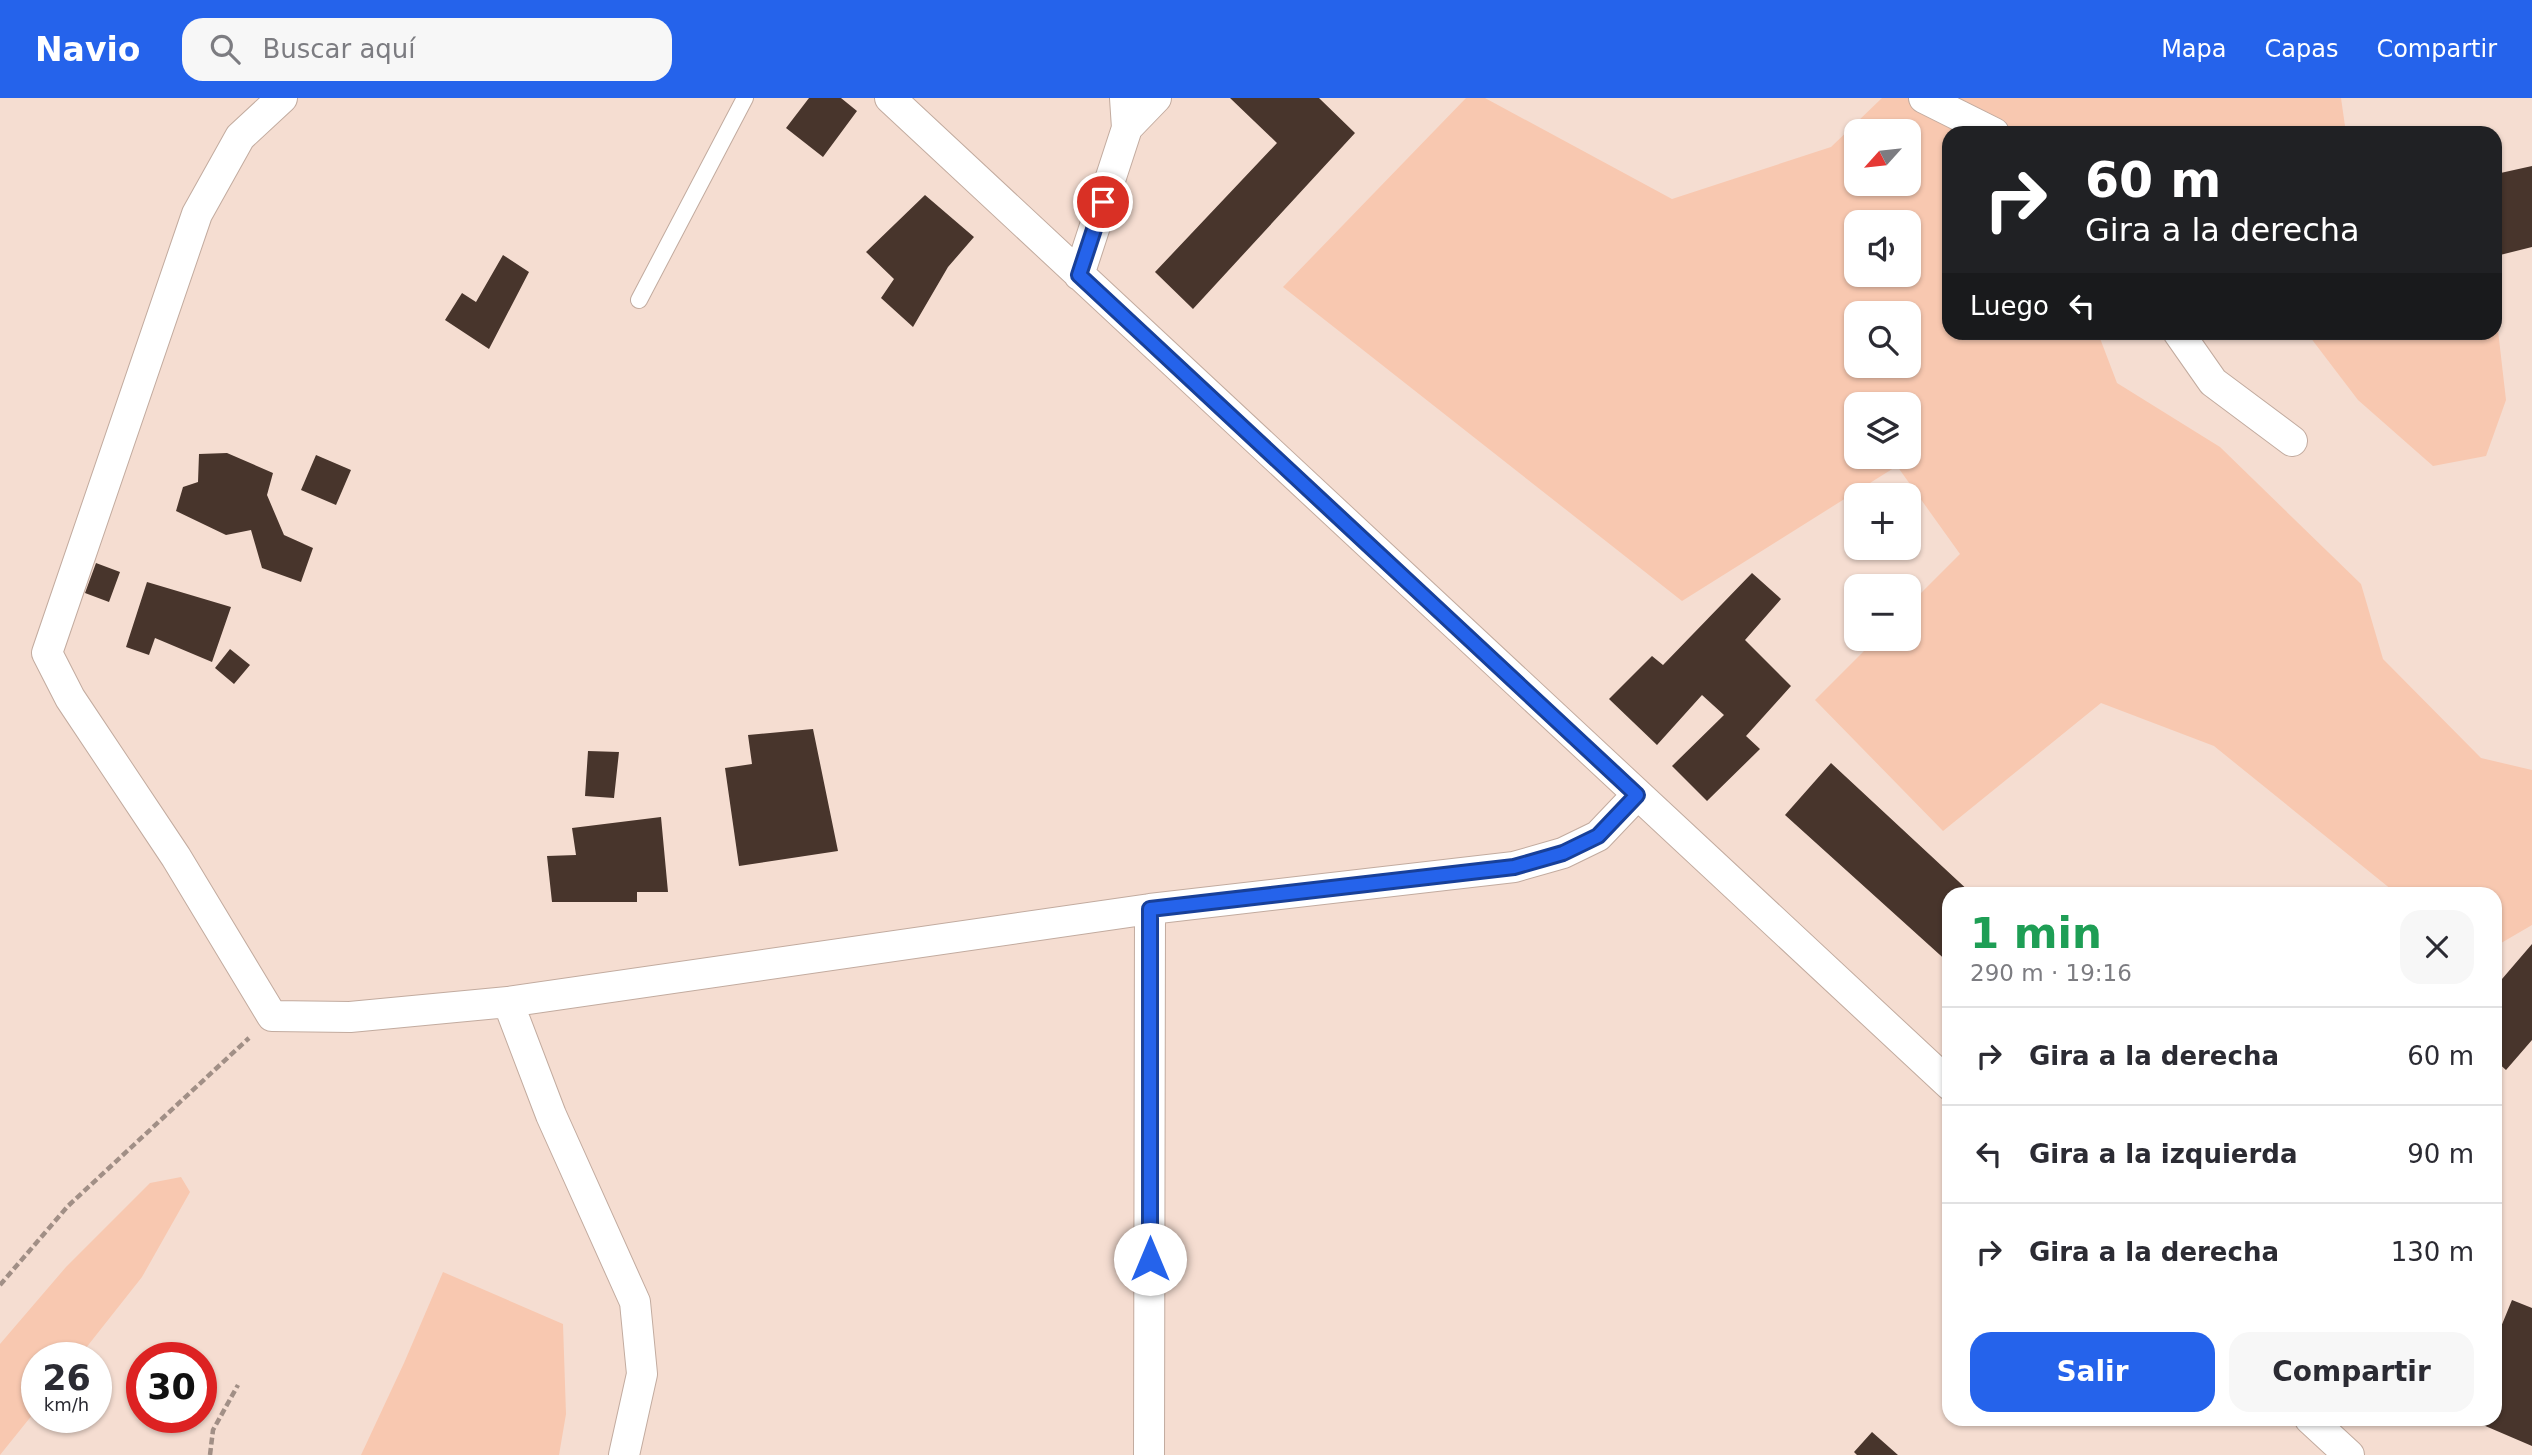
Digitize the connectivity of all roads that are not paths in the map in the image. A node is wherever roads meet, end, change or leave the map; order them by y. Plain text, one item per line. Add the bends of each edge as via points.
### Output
1 (282, 98) edge
2 (745, 98) edge
3 (890, 98) edge
4 (1125, 98) edge
5 (1156, 98) edge
6 (1924, 98) edge
7 (1980, 126) edge
8 (1127, 128) junction
9 (1079, 275) junction
10 (639, 300) dead end
11 (2184, 340) edge
12 (2292, 441) dead end
13 (1637, 795) junction
14 (1150, 909) junction
15 (509, 1002) junction
16 (1942, 1078) edge
17 (2318, 1426) edge
18 (624, 1455) edge
19 (1149, 1455) edge
20 (2349, 1455) edge

1 - 15 street via 240,137 197,214 47,653 70,698 176,857 272,1016 350,1017
2 - 10 lane
3 - 9 street
4 - 8 street
5 - 8 street
6 - 7 street
8 - 9 street
9 - 13 street
11 - 12 street via 2213,382
13 - 14 street via 1598,836 1563,853 1514,867
13 - 16 street
14 - 15 street
14 - 19 street
15 - 18 street via 551,1115 635,1302 642,1374
17 - 20 street

